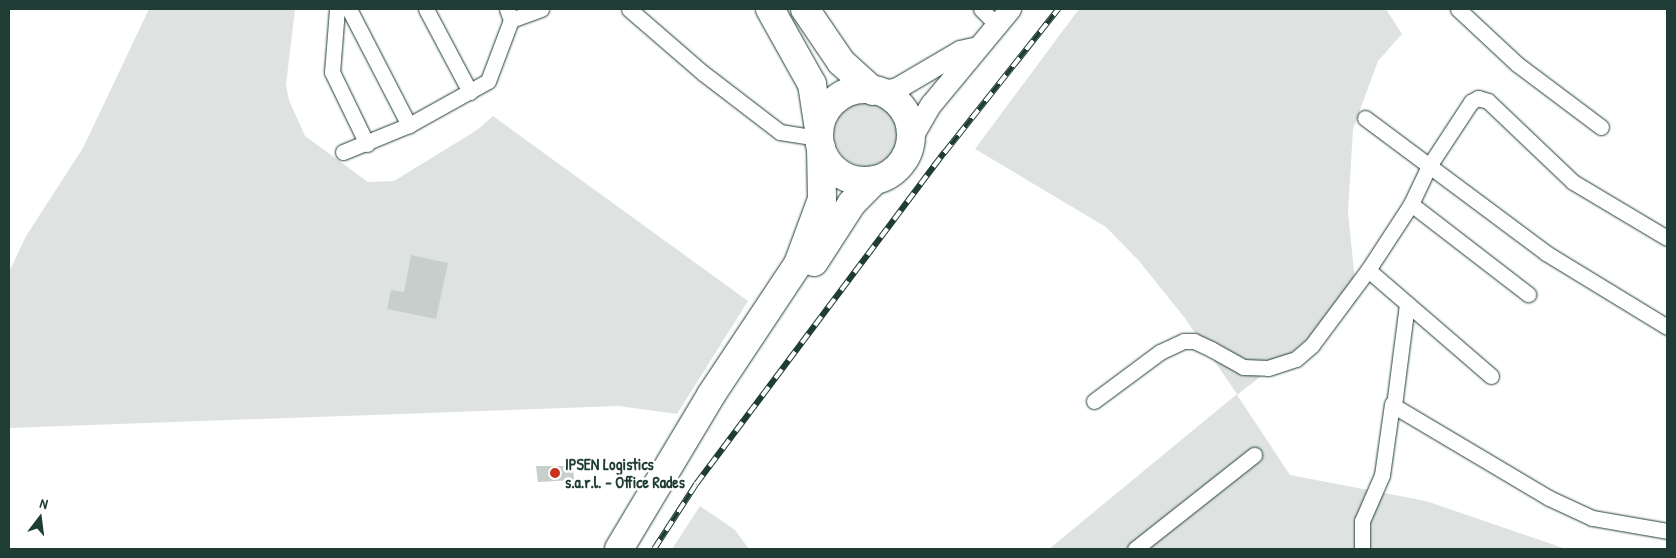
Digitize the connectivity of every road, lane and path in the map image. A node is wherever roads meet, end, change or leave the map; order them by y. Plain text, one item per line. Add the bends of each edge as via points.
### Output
1 (337, 9) edge
2 (349, 9) edge
3 (426, 9) edge
4 (541, 9) edge
5 (629, 9) edge
6 (770, 9) edge
7 (805, 9) edge
8 (981, 9) edge
9 (1458, 9) edge
10 (509, 14) edge
11 (1003, 16) edge
12 (977, 46) junction
13 (875, 91) junction
14 (470, 92) junction
15 (1365, 118) dead end
16 (409, 125) junction
17 (1601, 127) dead end
18 (820, 138) junction
19 (911, 138) junction
20 (367, 144) junction
21 (343, 152) dead end
22 (1429, 166) junction
23 (875, 180) junction
24 (1411, 204) junction
25 (1667, 238) edge
26 (1368, 270) junction
27 (1528, 294) dead end
28 (1407, 304) junction
29 (1667, 328) edge
30 (1491, 376) dead end
31 (1094, 401) dead end
32 (1392, 404) junction
33 (1254, 455) dead end
34 (1667, 532) edge
35 (619, 549) edge
36 (631, 549) edge
37 (1136, 549) edge
38 (1362, 549) edge

1 - 20 street via 332,72
2 - 16 street
3 - 14 street
4 - 10 street
5 - 18 street via 780,132
6 - 18 highway via 812,84
7 - 13 highway via 841,62
8 - 11 street
9 - 17 street via 1517,64
10 - 14 street via 488,81
11 - 12 main road
12 - 13 main road via 960,51 898,88
12 - 19 main road via 926,111
13 - 18 highway via 852,92 838,99 827,110
13 - 19 highway via 897,103 905,113
14 - 16 street
15 - 22 street
16 - 20 street
18 - 23 highway via 826,160 848,178
18 - 35 highway via 822,199 798,264 711,395
19 - 23 highway via 900,165
20 - 21 street
22 - 24 street
22 - 25 street via 1463,112 1478,98 1488,101 1573,182
22 - 29 street via 1546,252
23 - 36 highway via 838,222 793,300 722,403 696,451
24 - 26 street
24 - 27 street
26 - 28 street
26 - 31 street via 1312,345 1296,358 1268,368 1243,367 1211,348 1184,341 1160,352
28 - 30 street
28 - 32 street
32 - 34 street via 1549,498 1592,518
32 - 38 street via 1382,475 1362,521
33 - 37 street

